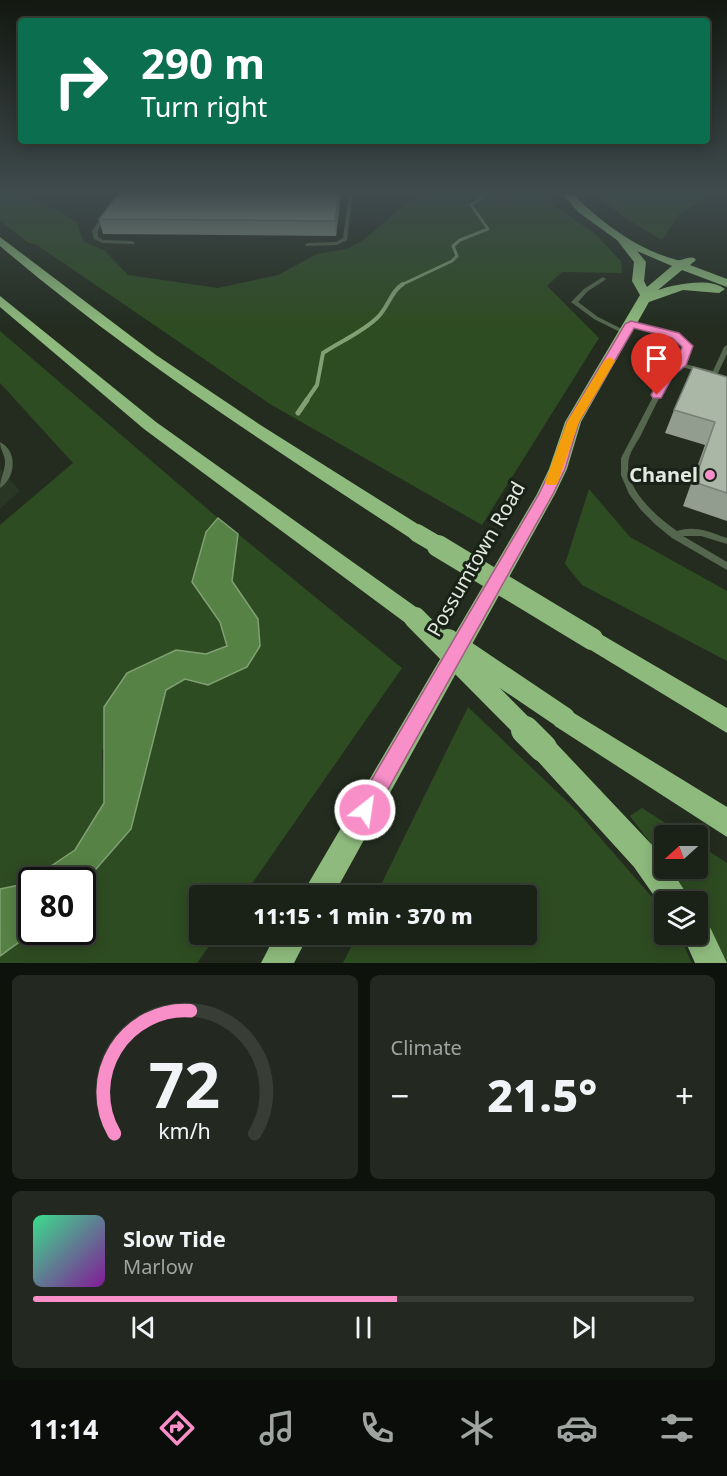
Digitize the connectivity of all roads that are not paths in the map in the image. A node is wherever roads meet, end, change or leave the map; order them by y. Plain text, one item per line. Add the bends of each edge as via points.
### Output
1 (96, 238) edge
2 (345, 238) edge
3 (618, 238) edge
4 (628, 238) edge
5 (644, 238) edge
6 (0, 240) edge
7 (132, 243) dead end
8 (308, 245) dead end
9 (685, 262) junction
10 (727, 273) edge
11 (603, 279) dead end
12 (727, 283) edge
13 (727, 291) edge
14 (645, 298) junction
15 (0, 300) edge
16 (628, 329) junction
17 (727, 347) edge
18 (681, 365) junction
19 (0, 445) edge
20 (0, 485) edge
21 (675, 536) junction
22 (727, 542) edge
23 (727, 566) edge
24 (414, 618) junction
25 (727, 721) edge
26 (727, 823) edge
27 (322, 885) edge
28 (669, 891) edge
29 (288, 945) edge
30 (294, 945) edge
31 (703, 945) edge
32 (277, 963) edge
33 (293, 963) edge
34 (712, 963) edge

1 - 7 lane
2 - 8 lane via 338,243
3 - 14 highway via 640,262 638,281
4 - 9 highway
5 - 9 highway
6 - 25 highway, bridge via 73,300 206,396 417,532
9 - 10 highway
9 - 12 highway
9 - 14 highway, Possumtown Road via 660,280
11 - 16 lane via 574,302 596,318
13 - 14 highway via 682,286
14 - 16 highway, Possumtown Road
15 - 24 highway via 188,454
16 - 18 lane via 683,340 687,346
16 - 27 highway, Possumtown Road via 573,422 546,494
17 - 18 lane via 715,374
18 - 21 lane via 668,374 622,471 645,508
19 - 20 lane via 9,458 9,468
21 - 22 lane via 684,531 700,531
21 - 23 lane
24 - 26 highway, bridge
24 - 28 highway, bridge via 543,748 637,849
29 - 32 highway
30 - 33 highway
31 - 34 highway

